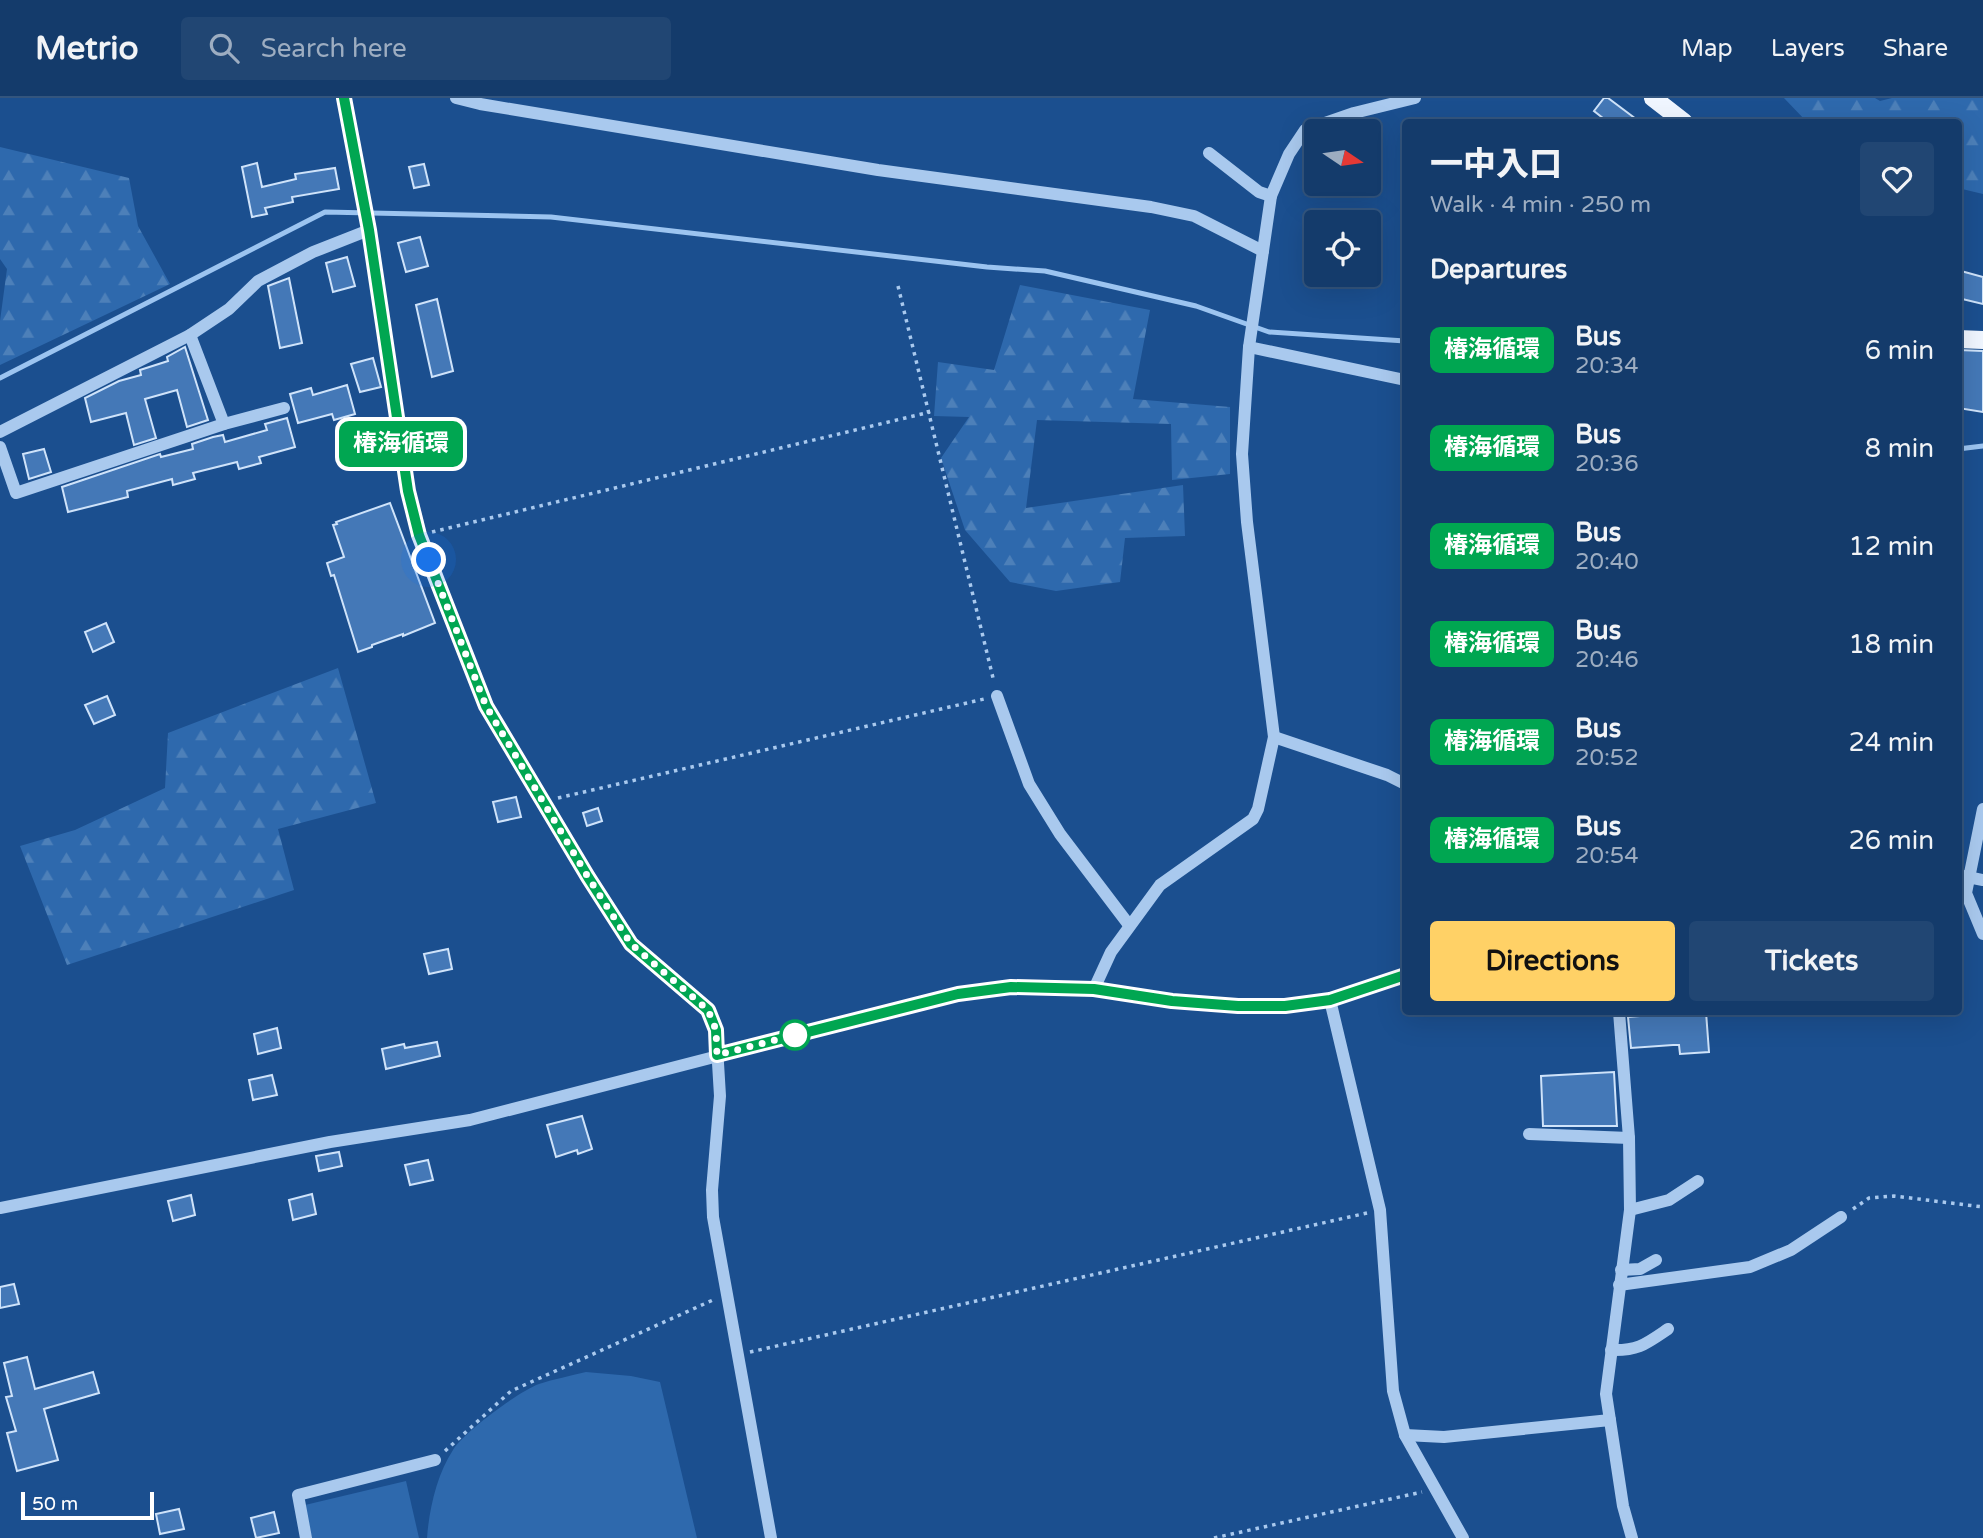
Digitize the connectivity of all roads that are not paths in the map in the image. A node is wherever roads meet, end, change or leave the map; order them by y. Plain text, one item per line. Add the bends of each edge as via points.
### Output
1 (344, 98) edge
2 (456, 98) edge
3 (1415, 98) edge
4 (1653, 98) edge
5 (1680, 119) edge
6 (1209, 153) dead end
7 (1270, 196) junction
8 (369, 230) junction
9 (1263, 251) junction
10 (190, 335) junction
11 (1962, 339) edge
12 (1983, 340) edge
13 (1249, 347) junction
14 (1402, 379) edge
15 (284, 408) dead end
16 (224, 424) junction
17 (0, 432) edge
18 (0, 447) edge
19 (997, 696) road end
20 (1274, 737) junction
21 (1402, 782) edge
22 (1983, 809) edge
23 (1964, 876) edge
24 (1983, 880) edge
25 (1129, 925) junction
26 (1983, 934) edge
27 (1402, 976) edge
28 (1094, 989) junction
29 (1330, 1000) junction
30 (1619, 1015) edge
31 (717, 1055) junction
32 (1529, 1134) dead end
33 (1629, 1138) junction
34 (1698, 1181) dead end
35 (0, 1208) edge
36 (1630, 1210) junction
37 (1841, 1217) road end
38 (1656, 1260) dead end
39 (1621, 1270) junction
40 (1619, 1285) junction
41 (1668, 1329) dead end
42 (1611, 1350) junction
43 (1610, 1420) junction
44 (1405, 1435) junction
45 (435, 1460) road end
46 (306, 1538) edge
47 (771, 1538) edge
48 (1463, 1538) edge
49 (1632, 1538) edge

1 - 8 street
2 - 9 street via 785,155 1151,206 1194,216
3 - 7 street via 1305,130
4 - 5 main road
6 - 7 street
7 - 9 street
8 - 10 street via 258,281 229,309
8 - 31 street via 408,491 419,535 486,706 631,944 708,1010 716,1030
9 - 13 street
10 - 16 street
10 - 17 street
11 - 12 main road
13 - 14 street
13 - 20 street via 1242,454
15 - 16 street
16 - 18 street via 16,493
19 - 25 street via 1029,784 1060,834
20 - 21 street
20 - 25 street via 1253,818 1160,885
22 - 23 street
23 - 24 street
23 - 26 street
25 - 28 street
27 - 29 street
28 - 29 street via 1238,1006
28 - 31 street via 1011,987 958,994
29 - 44 street via 1380,1210 1393,1391
30 - 33 street
31 - 35 street via 470,1120 330,1142
31 - 47 street via 720,1096 713,1217
32 - 33 street
33 - 36 street
34 - 36 street via 1669,1200
36 - 39 street
37 - 40 street via 1791,1250 1750,1267
38 - 39 street via 1640,1269
39 - 40 street
40 - 42 street
41 - 42 street via 1641,1347
42 - 43 street via 1606,1394
43 - 44 street via 1444,1437
43 - 49 street
44 - 48 street
45 - 46 street via 298,1495

